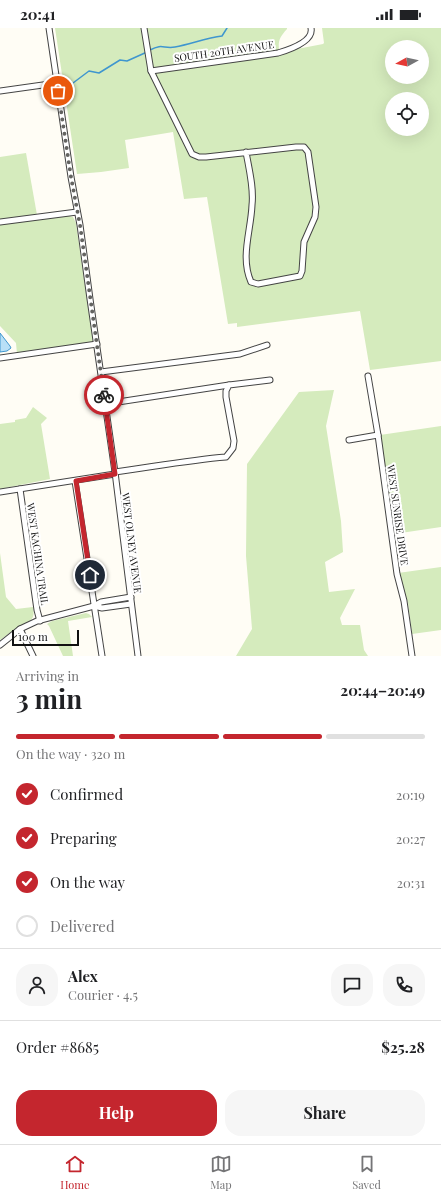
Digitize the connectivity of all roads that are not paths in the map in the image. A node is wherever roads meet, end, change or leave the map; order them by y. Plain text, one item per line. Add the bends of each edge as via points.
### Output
1 (49, 28) edge
2 (144, 28) edge
3 (312, 28) edge
4 (151, 71) junction
5 (57, 83) junction
6 (0, 91) edge
7 (246, 152) junction
8 (77, 212) junction
9 (0, 222) edge
10 (97, 344) junction
11 (267, 345) dead end
12 (0, 358) edge
13 (101, 372) junction
14 (368, 376) dead end
15 (270, 380) dead end
16 (229, 385) junction
17 (105, 404) junction
18 (378, 435) junction
19 (349, 440) dead end
20 (115, 473) junction
21 (76, 481) junction
22 (20, 489) junction
23 (0, 492) edge
24 (130, 597) junction
25 (110, 600) junction
26 (131, 604) junction
27 (94, 606) junction
28 (111, 606) junction
29 (40, 621) junction
30 (20, 629) junction
31 (0, 645) edge
32 (33, 656) edge
33 (102, 656) edge
34 (138, 656) edge
35 (412, 656) edge

1 - 5 street, WEST OLNEY AVENUE
2 - 4 street
3 - 4 street, SOUTH 20TH AVENUE via 310,36 303,43 278,53
4 - 7 street via 192,154 206,157
5 - 6 street
5 - 8 street, WEST OLNEY AVENUE
7 - 7 street via 304,147 308,152 316,207 315,217 304,242 300,276 258,284 251,282 248,276 246,255 253,205
8 - 9 street
8 - 10 street, WEST OLNEY AVENUE
10 - 12 street
10 - 13 street, WEST OLNEY AVENUE
11 - 13 street via 240,354
13 - 17 street, WEST OLNEY AVENUE
14 - 18 street, WEST SUNRISE DRIVE
15 - 16 street
16 - 17 street
16 - 20 street via 226,397 234,440 233,448 226,458
17 - 20 street, WEST OLNEY AVENUE
18 - 19 street
18 - 35 street, WEST SUNRISE DRIVE via 397,574 404,601
20 - 21 street
20 - 24 street, WEST OLNEY AVENUE
21 - 22 street
21 - 27 street
22 - 23 street
22 - 29 street, WEST KACHINA TRAIL
24 - 25 street
24 - 26 street, WEST OLNEY AVENUE
25 - 27 street
25 - 28 street
26 - 28 street
26 - 34 street, WEST OLNEY AVENUE
27 - 28 street
27 - 29 street
27 - 33 street
29 - 30 street
30 - 31 street
30 - 32 street

